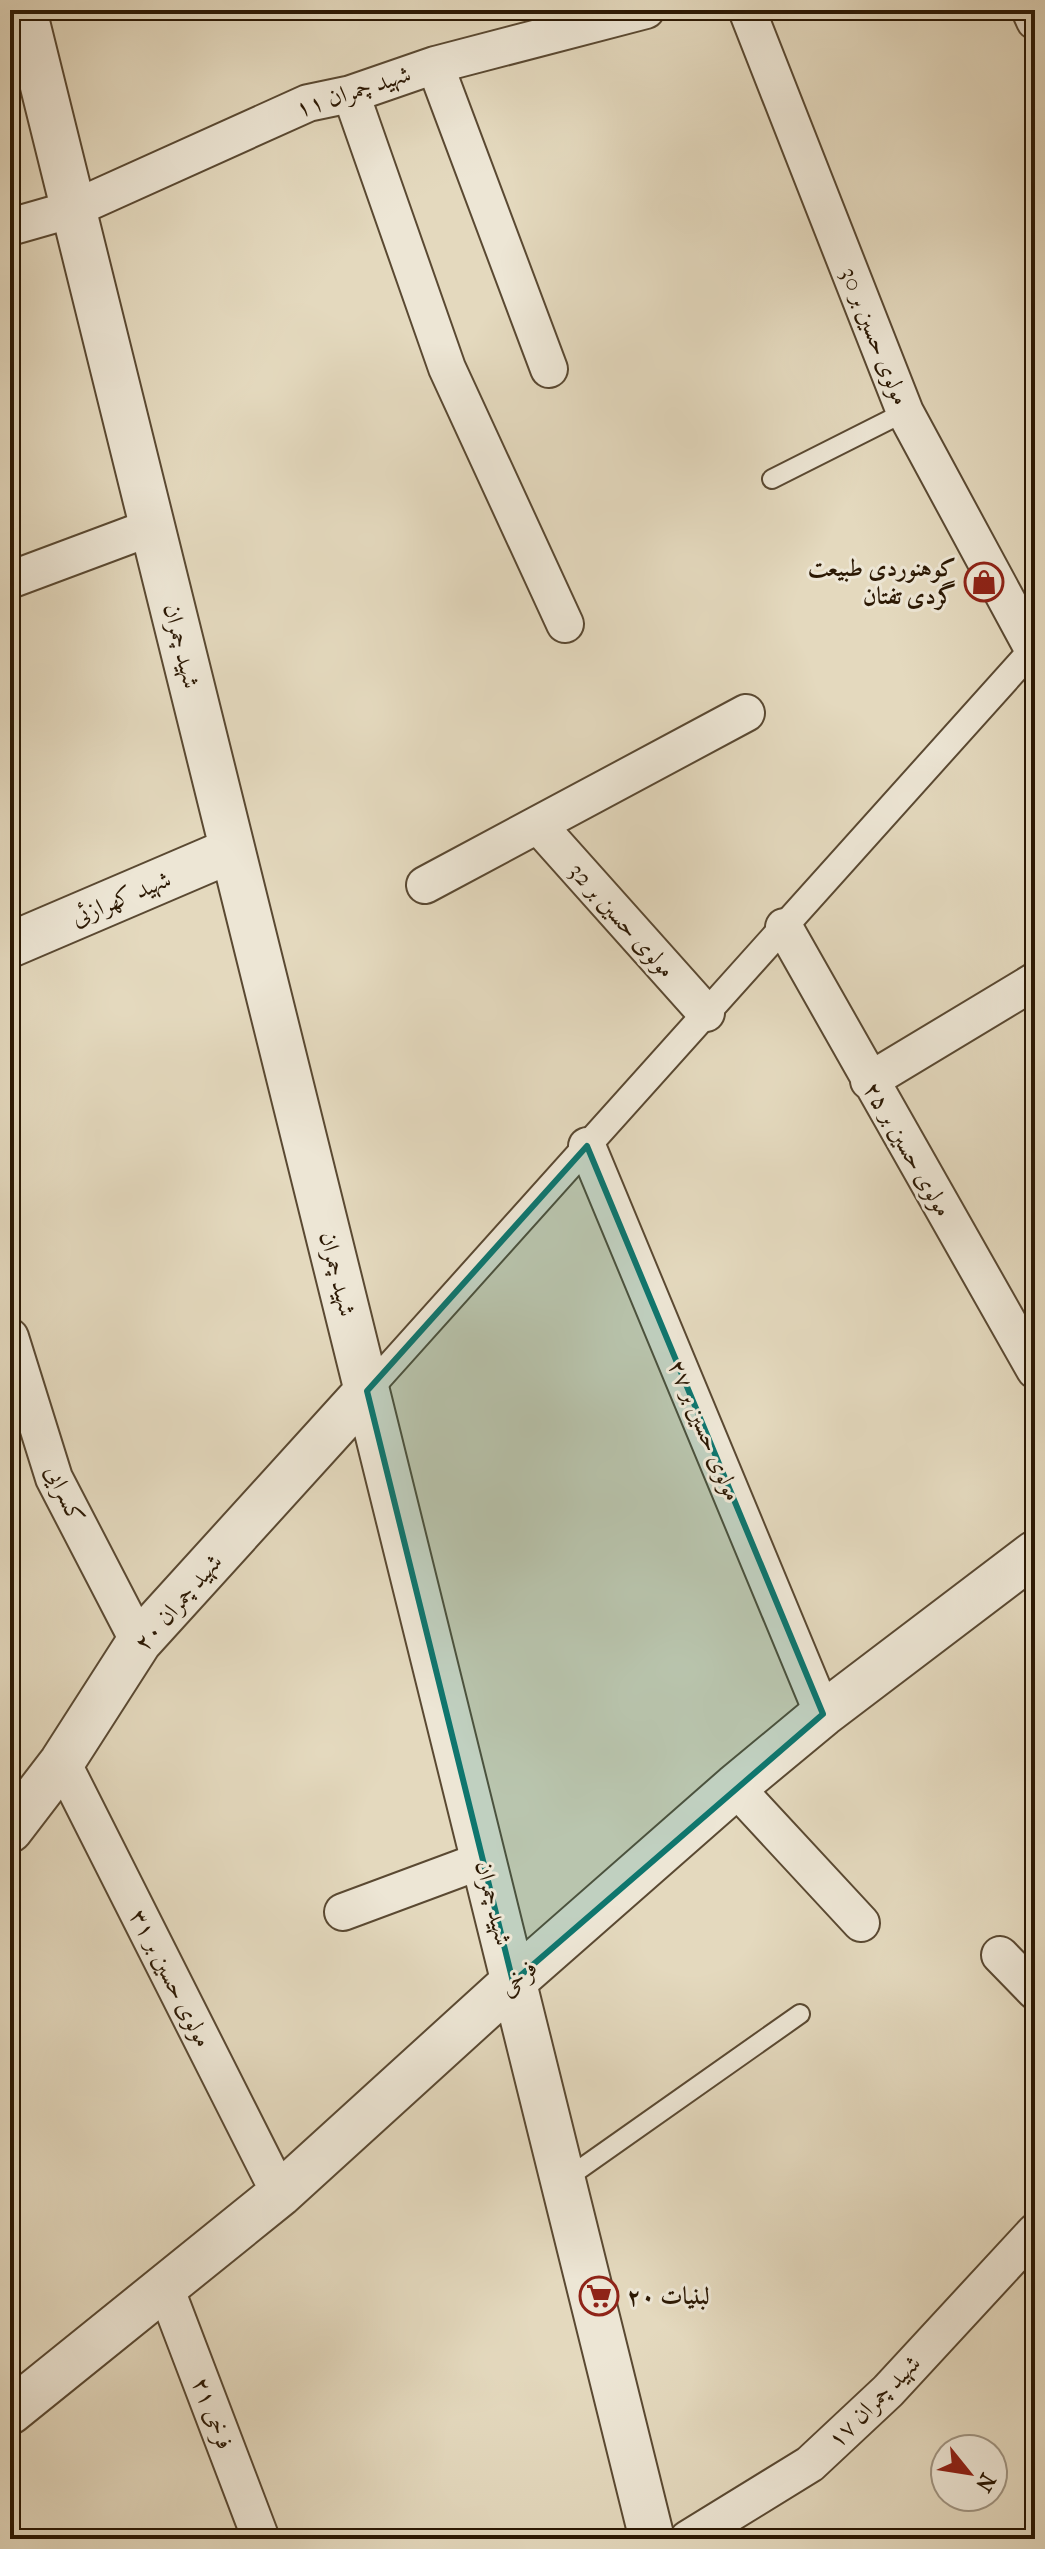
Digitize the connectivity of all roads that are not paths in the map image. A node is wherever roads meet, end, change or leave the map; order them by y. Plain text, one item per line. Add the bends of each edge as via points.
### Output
1 (646, 10) edge
2 (747, 10) edge
3 (1030, 10) edge
4 (21, 21) edge
5 (1035, 21) edge
6 (435, 65) junction
7 (351, 94) junction
8 (73, 209) junction
9 (10, 227) edge
10 (549, 369) dead end
11 (905, 412) junction
12 (772, 479) dead end
13 (152, 527) junction
14 (10, 580) edge
15 (565, 624) dead end
16 (1034, 648) edge
17 (746, 713) dead end
18 (539, 826) junction
19 (232, 850) junction
20 (425, 885) dead end
21 (784, 927) junction
22 (10, 945) edge
23 (1035, 981) edge
24 (706, 1013) junction
25 (869, 1081) junction
26 (587, 1146) junction
27 (1024, 1322) edge
28 (10, 1337) edge
29 (1035, 1370) edge
30 (367, 1391) junction
31 (1035, 1553) edge
32 (139, 1642) junction
33 (823, 1714) junction
34 (62, 1762) junction
35 (735, 1787) junction
36 (10, 1830) edge
37 (483, 1860) junction
38 (343, 1912) dead end
39 (861, 1923) dead end
40 (1000, 1955) dead end
41 (513, 1982) junction
42 (1035, 1991) edge
43 (800, 2014) dead end
44 (563, 2181) junction
45 (280, 2194) junction
46 (1035, 2232) edge
47 (165, 2287) junction
48 (10, 2412) edge
49 (261, 2539) edge
50 (652, 2539) edge
51 (688, 2539) edge

1 - 6 street, شهید چمران ۱۱
2 - 11 street, مولوی حسین بر 30
3 - 5 street
4 - 8 street, شهید چمران
6 - 7 street, شهید چمران ۱۱
6 - 10 street
7 - 8 street, شهید چمران ۱۱ via 308,103
7 - 15 street via 447,368
8 - 9 street, شهید چمران ۱۱
8 - 13 street, شهید چمران
11 - 12 lane
11 - 16 street, مولوی حسین بر 30
13 - 14 street
13 - 19 street, شهید چمران
16 - 21 street
17 - 18 street
18 - 20 street
18 - 24 street, مولوی حسین بر 32
19 - 22 street, شهید کهرازئی
19 - 30 street, شهید چمران
21 - 24 street
21 - 25 street, مولوی حسین بر ۲۵
23 - 25 street
24 - 26 street
25 - 27 street, مولوی حسین بر ۲۵
26 - 30 street
26 - 33 street, مولوی حسین بر ۲۷
27 - 29 street, مولوی حسین بر ۲۵
28 - 32 street, کسرایی via 54,1478
30 - 32 street, شهید چمران ۲۰
30 - 37 street, شهید چمران
31 - 33 street, فرخی
32 - 34 street, شهید چمران ۲۰
33 - 35 street, فرخی
34 - 36 street, شهید چمران ۲۰
34 - 45 street, مولوی حسین بر ۳۱
35 - 39 street
35 - 41 street, فرخی
37 - 38 street
37 - 41 street, شهید چمران
40 - 42 street
41 - 44 street, شهید چمران
41 - 45 street, فرخی
43 - 44 lane
44 - 50 street, شهید چمران
45 - 47 street, فرخی
46 - 51 street, شهید چمران ۱۷ via 888,2391 810,2464
47 - 48 street, فرخی
47 - 49 street, فرخی ۲۱

